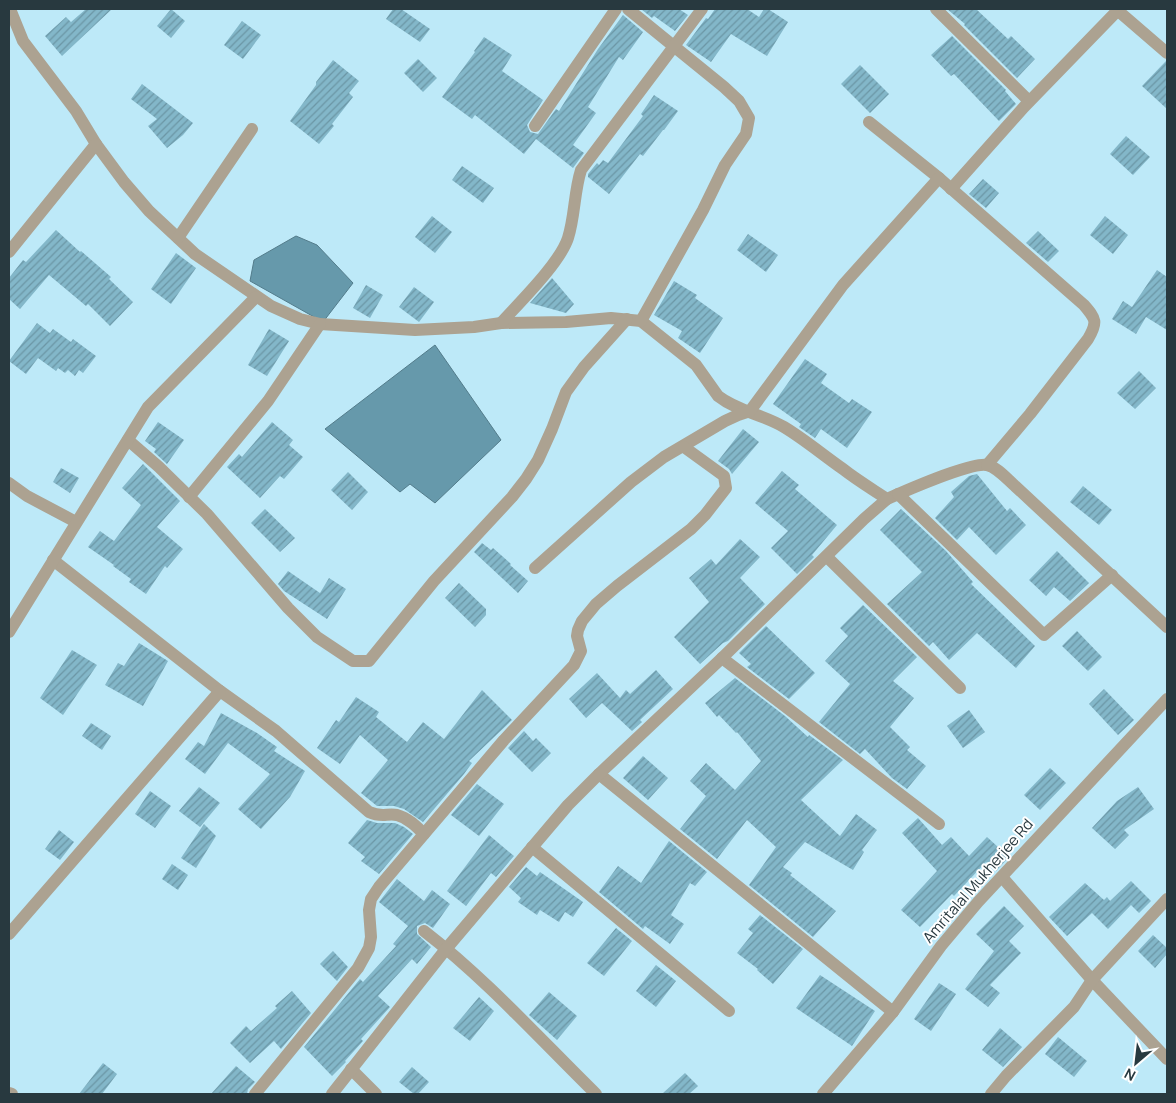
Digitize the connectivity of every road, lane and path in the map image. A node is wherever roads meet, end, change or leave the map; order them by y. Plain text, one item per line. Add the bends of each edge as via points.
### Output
1 (10, 9) edge
2 (616, 9) edge
3 (628, 9) edge
4 (702, 9) edge
5 (936, 9) edge
6 (1118, 9) edge
7 (674, 45) junction
8 (1167, 53) edge
9 (1029, 101) junction
10 (869, 122) dead end
11 (535, 126) dead end
12 (252, 129) dead end
13 (96, 144) junction
14 (939, 178) junction
15 (951, 190) junction
16 (178, 238) junction
17 (9, 252) edge
18 (256, 297) junction
19 (627, 318) junction
20 (641, 321) junction
21 (501, 323) junction
22 (320, 324) junction
23 (750, 411) junction
24 (128, 440) junction
25 (684, 447) junction
26 (987, 465) junction
27 (9, 483) edge
28 (189, 497) junction
29 (892, 497) junction
30 (76, 522) junction
31 (827, 557) junction
32 (53, 560) junction
33 (535, 568) dead end
34 (1112, 576) junction
35 (1167, 627) edge
36 (9, 632) edge
37 (722, 658) junction
38 (960, 688) dead end
39 (220, 691) junction
40 (1167, 699) edge
41 (600, 774) junction
42 (939, 824) dead end
43 (424, 834) junction
44 (532, 847) junction
45 (1002, 877) junction
46 (1167, 899) edge
47 (424, 931) dead end
48 (9, 934) edge
49 (446, 949) junction
50 (1092, 980) junction
51 (729, 1011) dead end
52 (893, 1012) junction
53 (1167, 1059) edge
54 (351, 1068) junction
55 (255, 1094) edge
56 (332, 1094) edge
57 (376, 1094) edge
58 (596, 1094) edge
59 (823, 1094) edge
60 (991, 1094) edge

1 - 13 street via 23,41 76,111
2 - 11 street
3 - 7 street
4 - 7 street
5 - 9 street
6 - 8 street
6 - 9 street
7 - 20 street via 739,101 749,118 746,134 725,165
7 - 21 street via 581,170 572,225 560,256
9 - 15 street
10 - 14 street
12 - 16 street
13 - 16 street via 149,211
13 - 17 street
14 - 15 street
14 - 23 street via 843,285
15 - 26 street via 1094,317 1095,326 1088,339
16 - 18 street via 195,254
18 - 22 street via 285,313
18 - 24 street via 148,408
19 - 20 street
19 - 21 street
19 - 28 street via 566,392 538,460 517,491 434,581 369,661 353,661 317,637
20 - 23 street via 696,365 718,396 733,406
21 - 22 street via 415,330
22 - 28 street via 268,401
23 - 25 street via 725,421
23 - 29 street via 788,429 851,475
24 - 28 street
24 - 30 street
25 - 33 street via 664,457 631,482
25 - 43 street via 724,476 726,488 722,495 691,529 596,604 578,630 581,652 574,665 504,740
26 - 29 street via 947,475
26 - 34 street via 1016,486
27 - 30 street via 26,496
29 - 31 street via 864,519
29 - 34 street via 1044,635
30 - 32 street
31 - 37 street
31 - 38 street
32 - 36 street
32 - 39 street
34 - 35 street
37 - 41 street
37 - 42 street
39 - 43 street via 276,731 369,812 377,816 396,815
39 - 48 street
40 - 45 street, Amritalal Mukherjee Rd
41 - 44 street
41 - 52 street
43 - 55 street via 393,868 371,900 369,948 358,968
44 - 49 street
44 - 51 street
45 - 50 street
45 - 52 street, Amritalal Mukherjee Rd via 941,946
46 - 50 street
47 - 49 street
49 - 54 street
49 - 58 street
50 - 53 street
50 - 60 street via 1074,1007
52 - 59 street, Amritalal Mukherjee Rd
54 - 56 street
54 - 57 street

